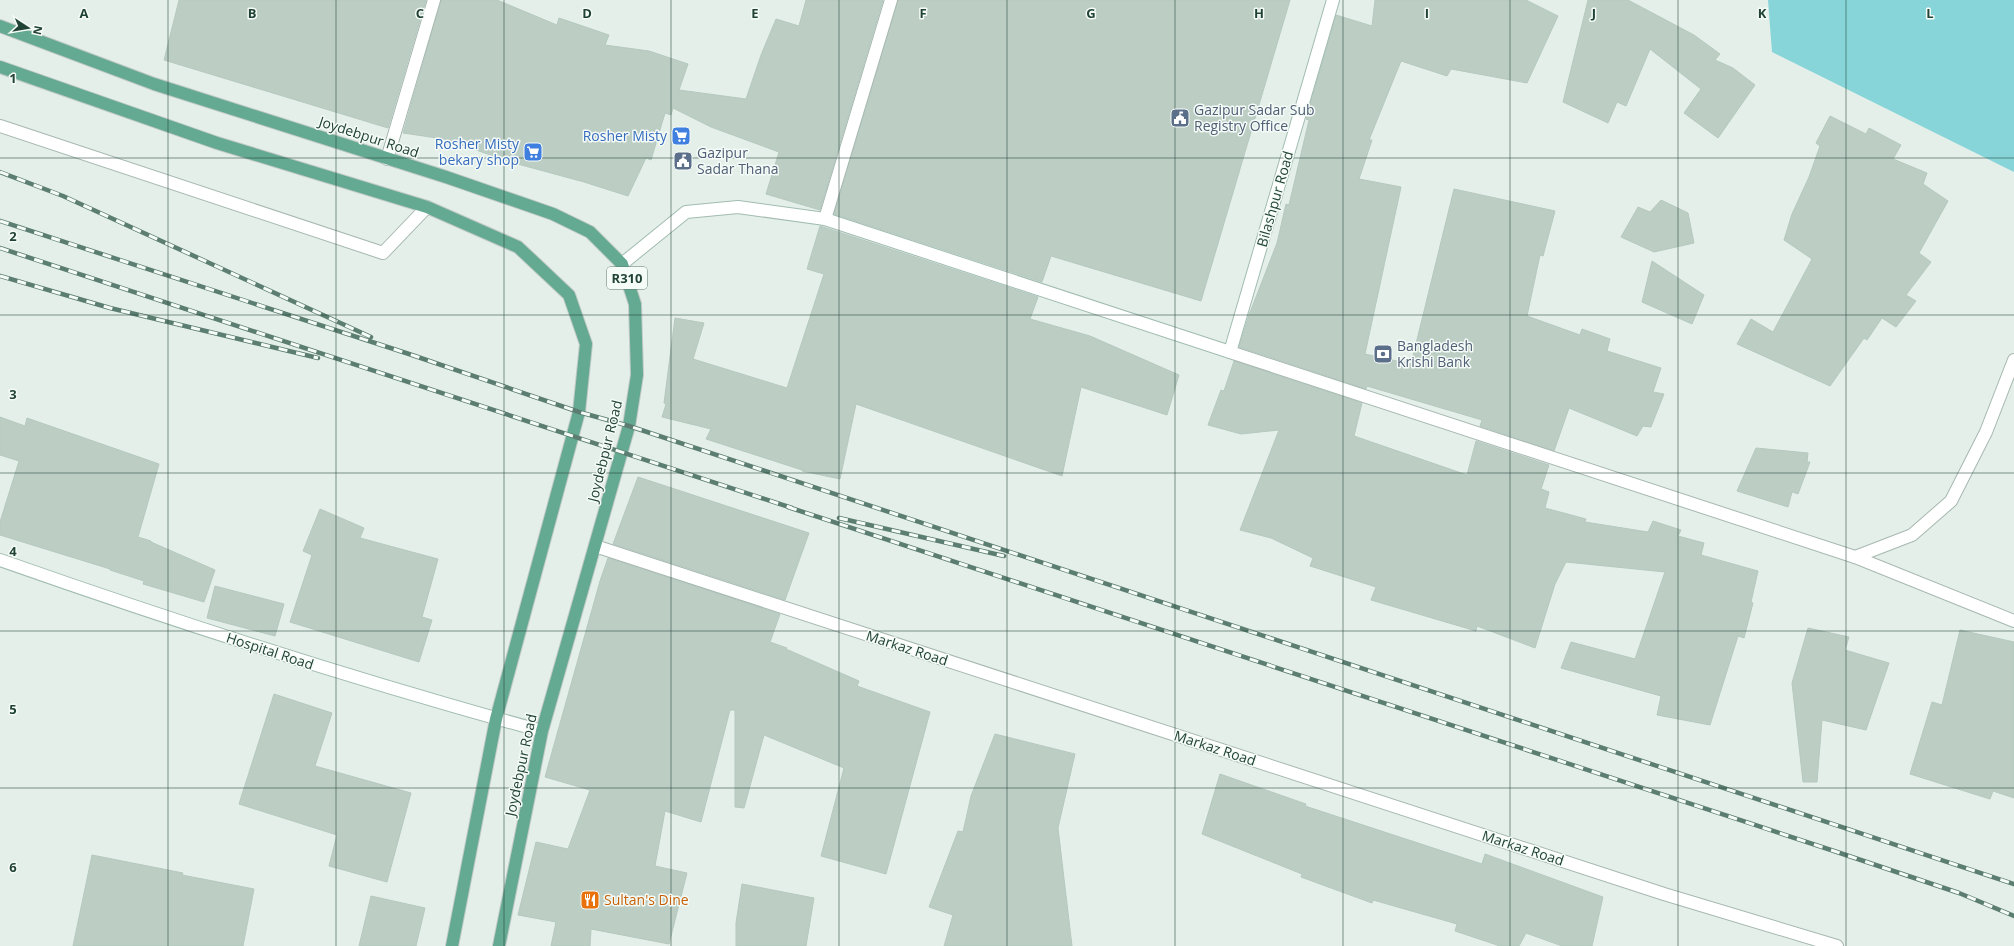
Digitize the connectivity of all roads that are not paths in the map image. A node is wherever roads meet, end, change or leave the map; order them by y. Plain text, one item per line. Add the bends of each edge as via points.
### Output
1 (434, 0) edge
2 (891, 0) edge
3 (1333, 0) edge
4 (0, 26) edge
5 (0, 67) edge
6 (0, 126) edge
7 (387, 159) junction
8 (427, 207) junction
9 (824, 219) junction
10 (622, 264) junction
11 (1230, 352) junction
12 (2014, 360) edge
13 (595, 546) junction
14 (1855, 557) junction
15 (0, 560) edge
16 (2014, 621) edge
17 (496, 718) junction
18 (542, 731) junction
19 (452, 946) edge
20 (499, 946) edge
21 (1837, 946) edge

1 - 7 street
2 - 9 street
3 - 11 street, Bilashpur Road
4 - 7 main road, Joydebpur Road / R310 via 154,84
5 - 8 main road via 217,143
6 - 8 street via 383,252
7 - 10 main road, Joydebpur Road / R310 via 553,214 590,232
8 - 17 main road via 518,247 569,295 586,344 579,412
9 - 10 street via 738,207 686,212
9 - 11 street
10 - 13 main road, Joydebpur Road / R310 via 635,304 637,375 629,426
11 - 14 street
12 - 14 street via 1986,432 1951,501 1912,535
13 - 18 main road, Joydebpur Road / R310
13 - 21 street, Markaz Road via 1664,894
14 - 16 street
15 - 17 street, Hospital Road via 145,611 385,687
17 - 18 street, Hospital Road
17 - 19 main road
18 - 20 main road, Joydebpur Road / R310

